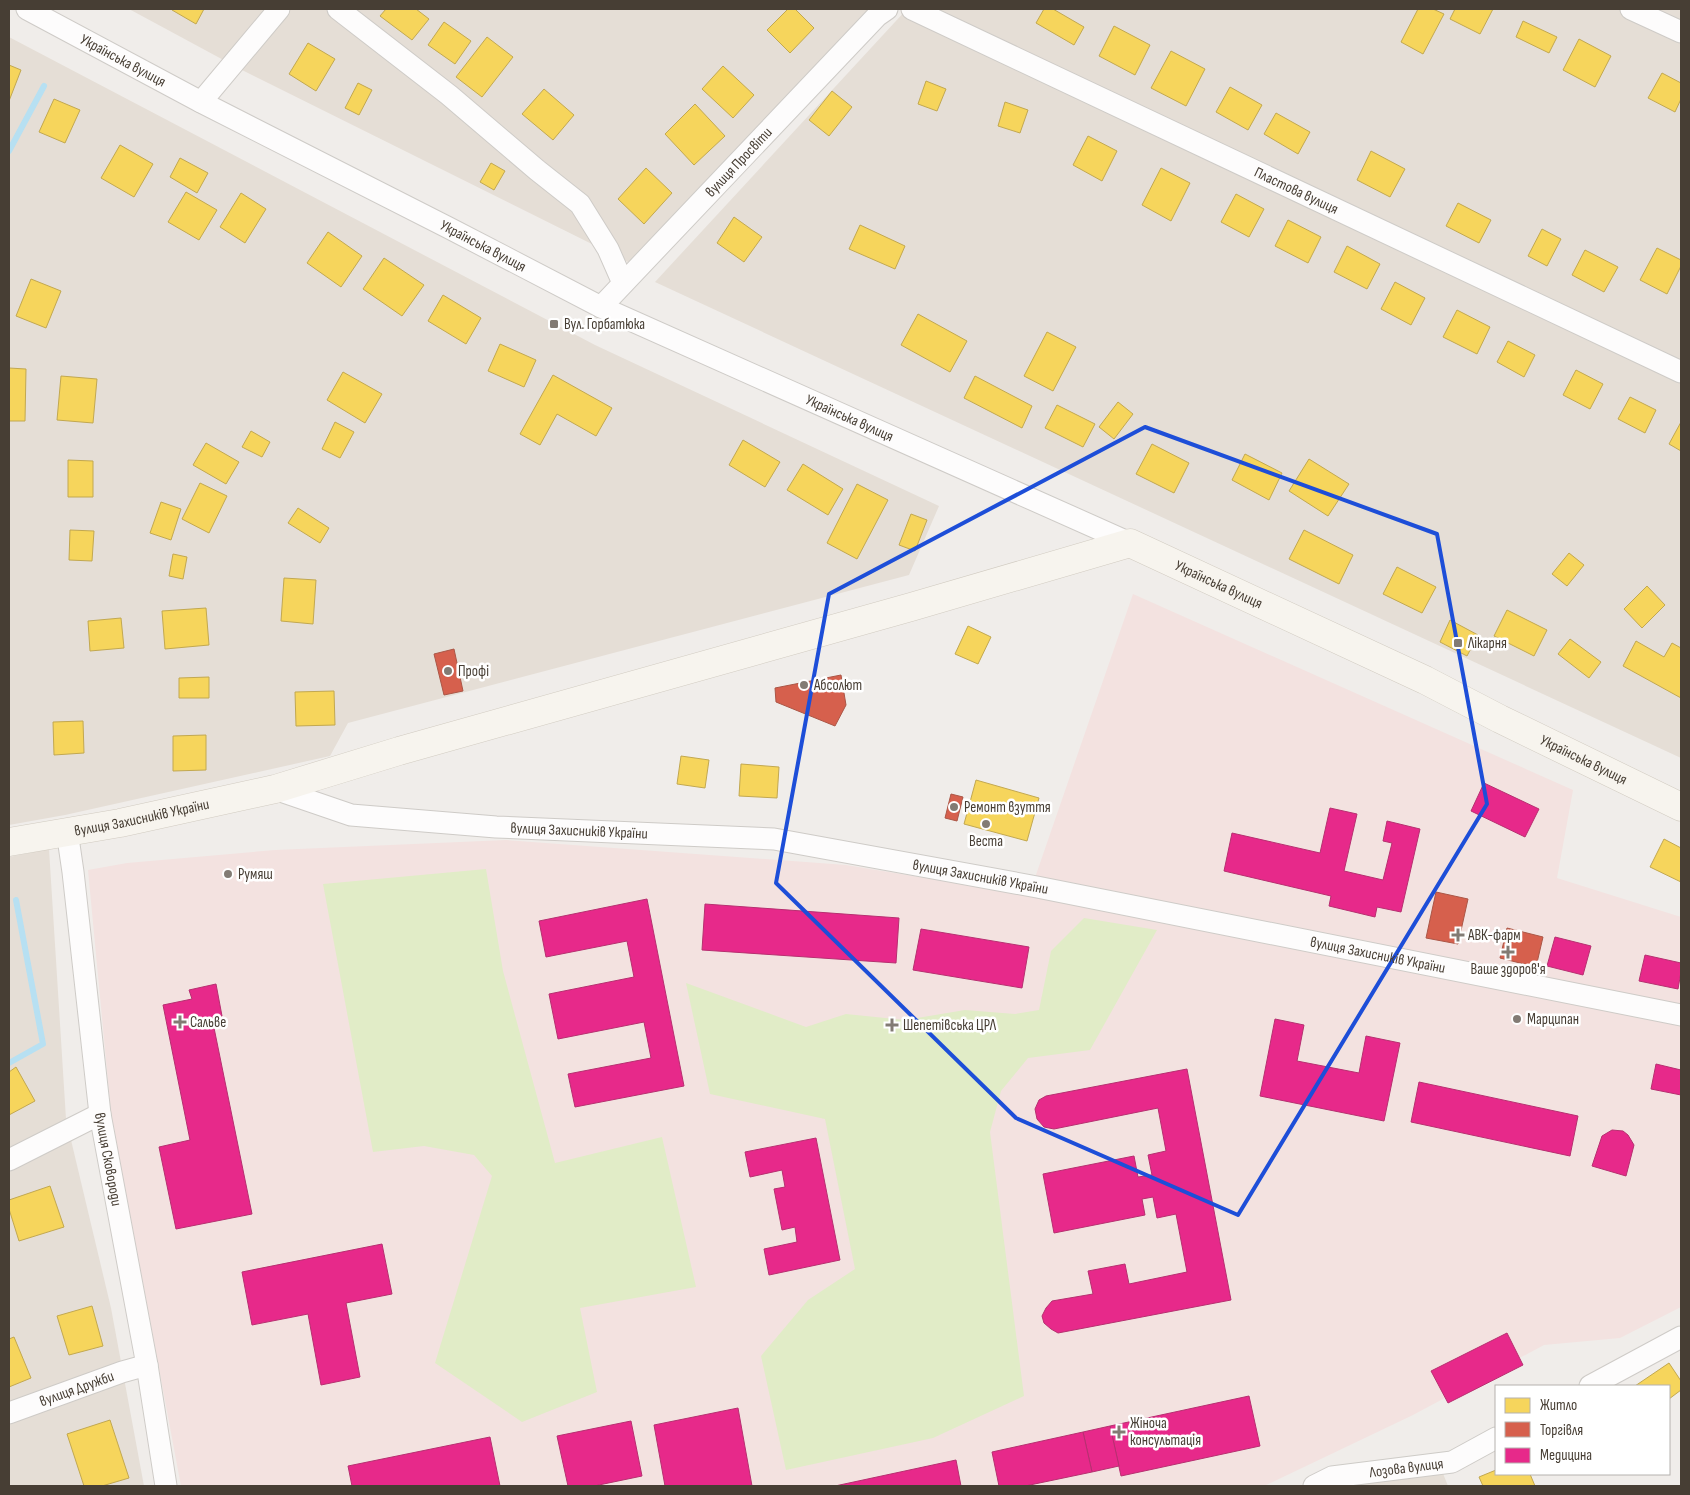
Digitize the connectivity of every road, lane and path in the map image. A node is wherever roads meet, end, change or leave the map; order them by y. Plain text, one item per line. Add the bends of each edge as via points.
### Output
1 (27, 9) edge
2 (279, 9) edge
3 (338, 9) edge
4 (912, 9) edge
5 (1631, 9) edge
6 (877, 11) edge
7 (1681, 32) edge
8 (200, 102) junction
9 (624, 283) junction
10 (602, 307) junction
11 (1681, 372) edge
12 (1130, 543) junction
13 (275, 789) junction
14 (1681, 807) edge
15 (67, 831) junction
16 (9, 842) edge
17 (1681, 1015) edge
18 (100, 1114) junction
19 (9, 1160) edge
20 (1681, 1337) edge
21 (147, 1365) junction
22 (1592, 1385) edge
23 (9, 1413) edge
24 (1495, 1439) edge
25 (166, 1486) edge
26 (1314, 1486) edge

1 - 8 street, Українська вулиця
2 - 8 street
3 - 9 street via 449,95 580,204 608,249
4 - 11 street, Пластова вулиця
5 - 7 street
6 - 9 street, вулиця Просвіти
8 - 10 street, Українська вулиця
9 - 10 street, вулиця Просвіти
10 - 12 street, Українська вулиця
12 - 13 main road, вулиця Захисників України
12 - 14 main road, Українська вулиця via 1425,680
13 - 15 main road, вулиця Захисників України via 120,823
13 - 17 street, вулиця Захисників України via 351,815 496,827 774,839 1047,889
15 - 16 main road, вулиця Захисників України
15 - 18 street, вулиця Сковороди
18 - 19 street
18 - 21 street, вулиця Сковороди
20 - 22 street
21 - 23 street, вулиця Дружби
21 - 25 street, вулиця Сковороди
24 - 26 street, Лозова вулиця via 1452,1462 1332,1477

